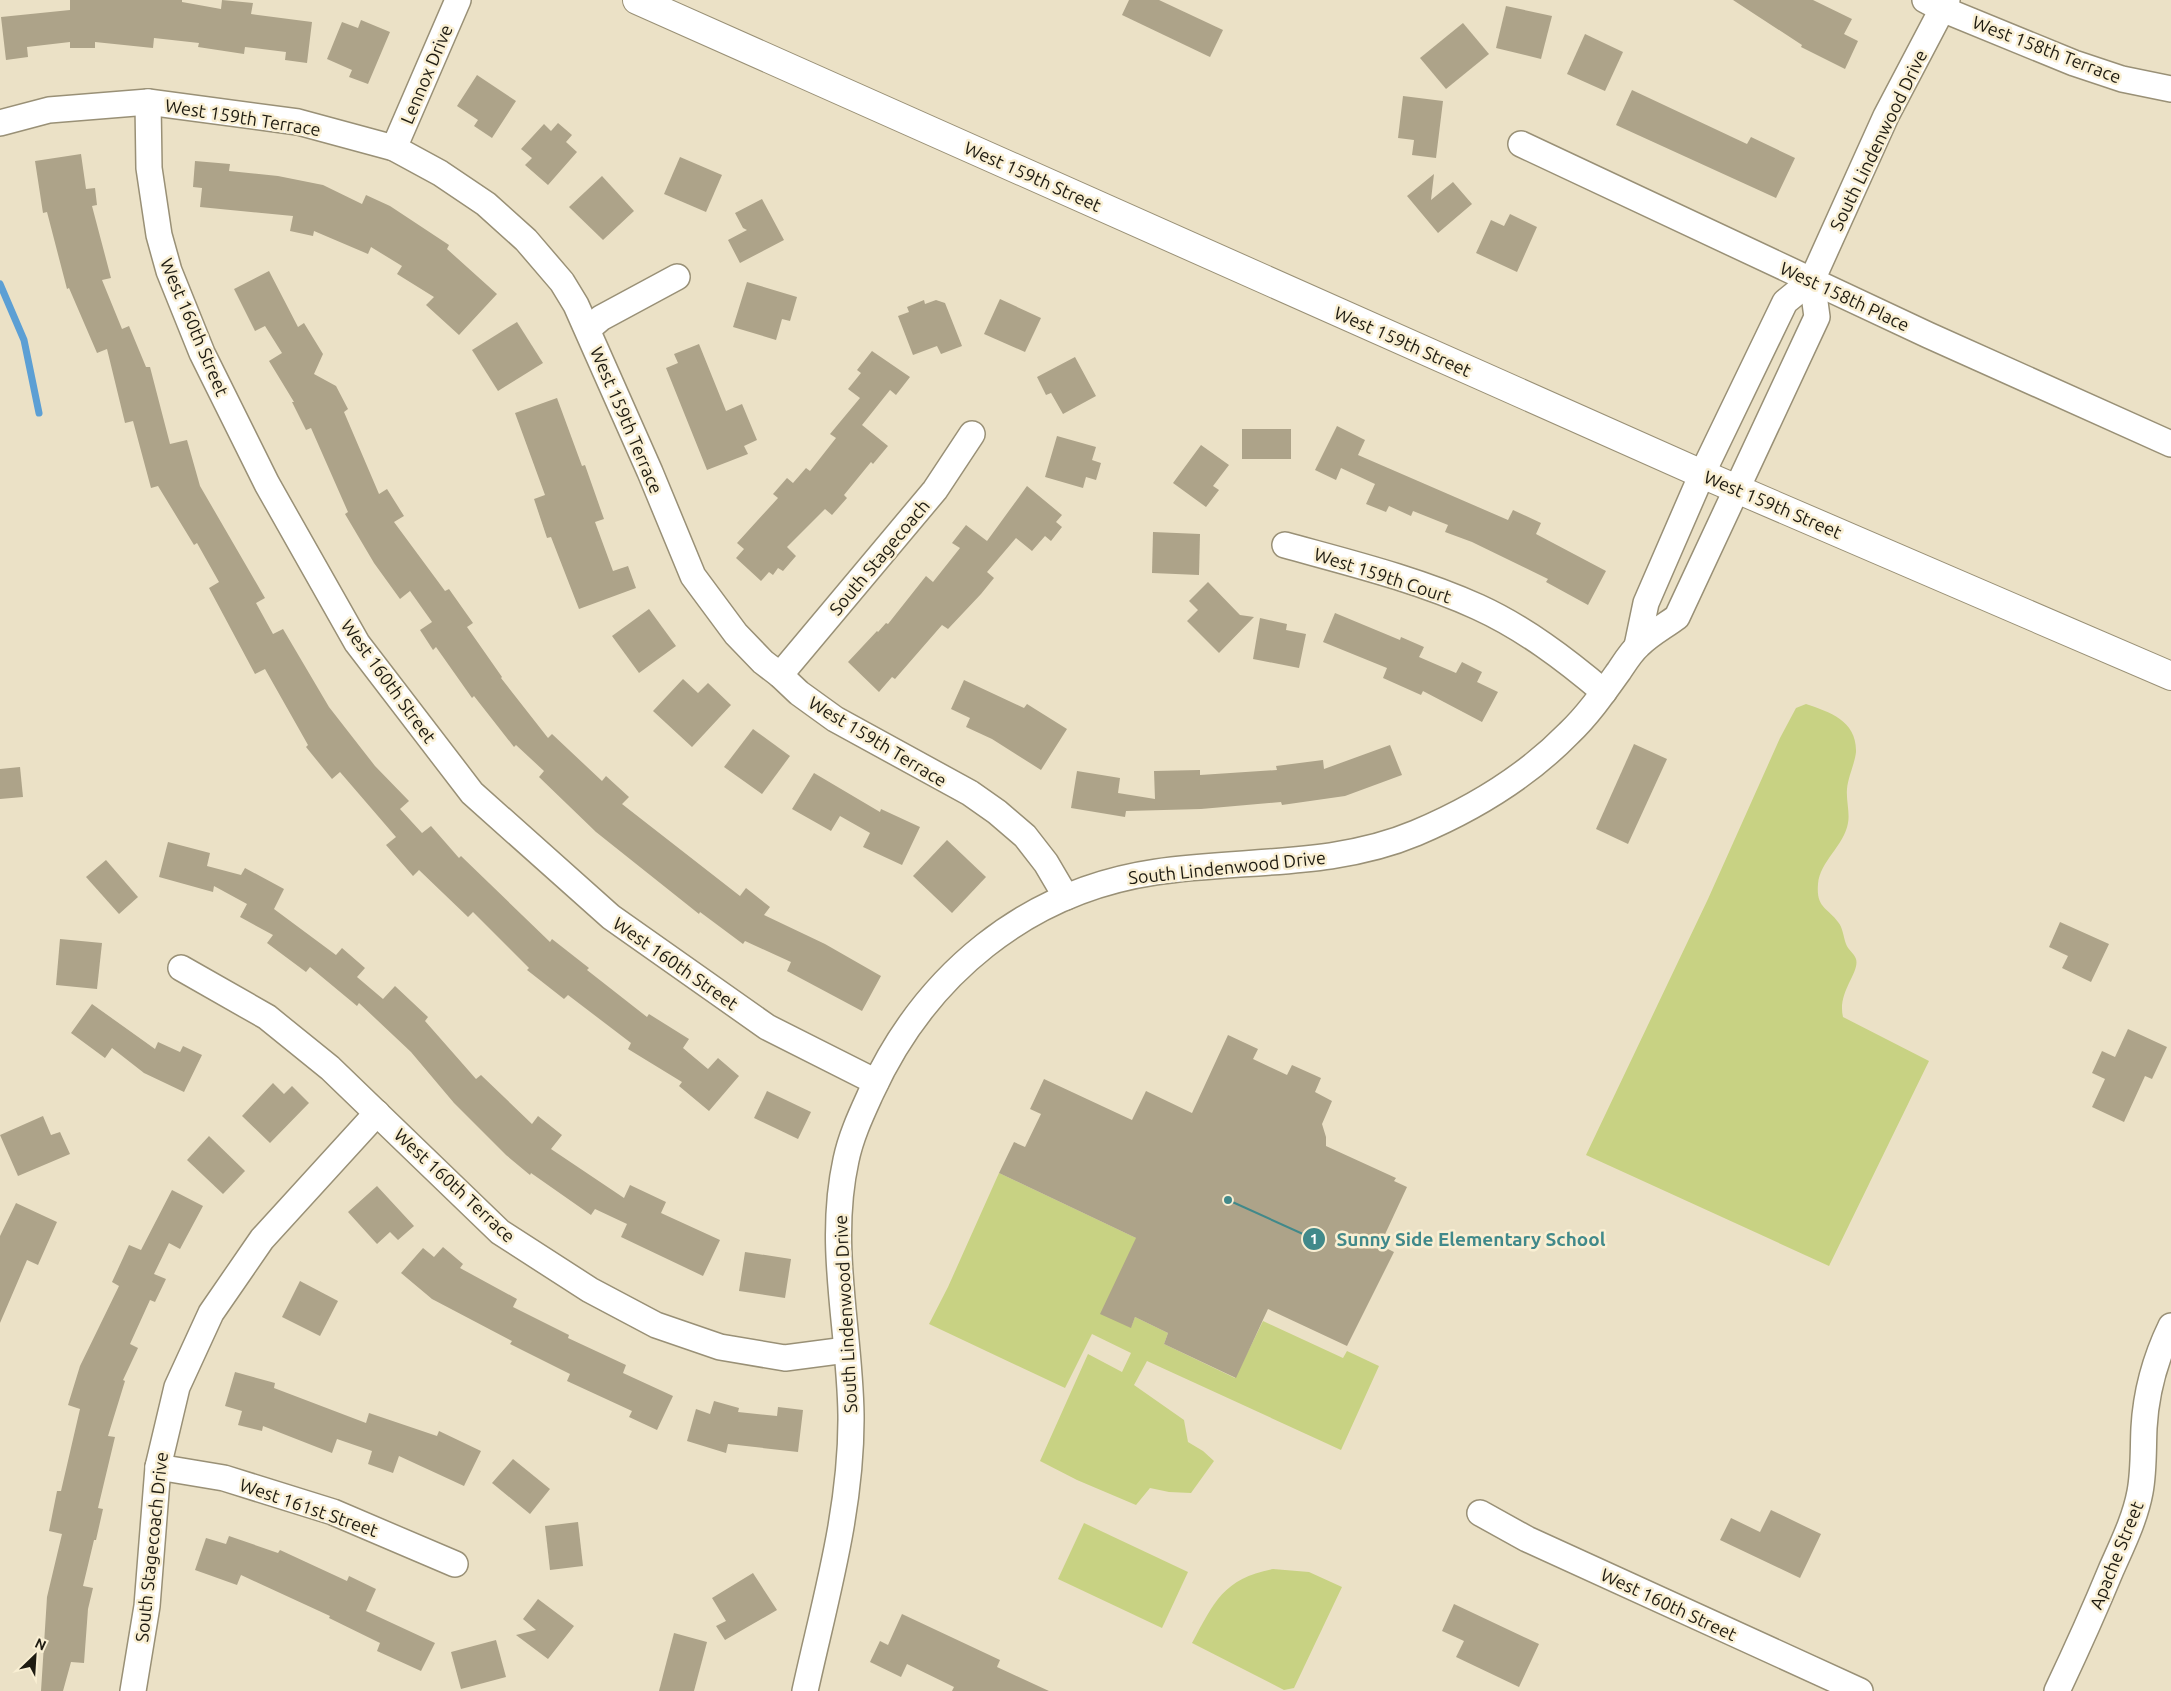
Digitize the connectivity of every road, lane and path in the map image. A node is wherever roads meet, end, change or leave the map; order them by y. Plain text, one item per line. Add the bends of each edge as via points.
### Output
1 (458, 0) edge
2 (637, 0) edge
3 (1938, 3) edge
4 (2171, 89) edge
5 (148, 102) junction
6 (0, 123) edge
7 (1521, 144) dead end
8 (394, 148) junction
9 (677, 277) dead end
10 (1812, 280) junction
11 (588, 329) junction
12 (972, 434) dead end
13 (2171, 444) edge
14 (1702, 474) junction
15 (1737, 490) junction
16 (1285, 545) dead end
17 (1637, 646) junction
18 (780, 675) junction
19 (2171, 676) edge
20 (1604, 692) junction
21 (1066, 897) junction
22 (181, 968) dead end
23 (876, 1082) junction
24 (377, 1113) junction
25 (2171, 1326) edge
26 (846, 1350) junction
27 (158, 1467) junction
28 (1480, 1513) dead end
29 (455, 1564) dead end
30 (133, 1691) edge
31 (805, 1691) edge
32 (1860, 1691) edge
33 (2057, 1691) edge

1 - 8 street, Lennox Drive
2 - 14 main road, West 159th Street
3 - 4 street, West 158th Terrace via 2074,63 2122,79
3 - 10 street, South Lindenwood Drive
5 - 6 street, West 159th Terrace via 50,110
5 - 8 street, West 159th Terrace via 298,122
5 - 23 street, West 160th Street via 149,168 159,235 169,271 202,353 267,484 357,643 472,793 611,917 767,1027
7 - 10 street, West 158th Place
8 - 11 street, West 159th Terrace via 440,173 486,204 526,240 562,282
9 - 11 street, West 159th Terrace via 601,318
10 - 13 street, West 158th Place
10 - 14 street, South Lindenwood Drive via 1785,302
10 - 15 street, South Lindenwood Drive via 1817,317
11 - 18 street, West 159th Terrace via 693,576 736,634
12 - 18 street, South Stagecoach via 935,490
14 - 15 main road, West 159th Street
14 - 17 street, South Lindenwood Drive via 1646,603
15 - 17 street, South Lindenwood Drive via 1677,617
15 - 19 main road, West 159th Street
16 - 20 street, West 159th Court via 1418,582 1479,607 1555,651
17 - 20 street, South Lindenwood Drive
18 - 21 street, West 159th Terrace via 835,719 970,793 998,812 1030,842
20 - 21 street, South Lindenwood Drive via 1570,733 1494,795 1416,833 1377,846 1324,857 1162,871 1122,878
21 - 23 street, South Lindenwood Drive via 996,936 941,984 900,1037
22 - 24 street, West 160th Terrace via 268,1017 330,1068
23 - 26 street, South Lindenwood Drive via 854,1129 840,1198 838,1246
24 - 26 street, West 160th Terrace via 500,1232 590,1290 656,1325 720,1347 785,1358
24 - 27 street, South Stagecoach Drive via 262,1239 211,1313 176,1387
25 - 33 street, Apache Street via 2148,1386 2144,1465 2132,1520
26 - 31 street, South Lindenwood Drive via 851,1417 846,1500
27 - 29 street, West 161st Street via 224,1478 333,1512
27 - 30 street, South Stagecoach Drive via 147,1606
28 - 32 street, West 160th Street via 1527,1539

